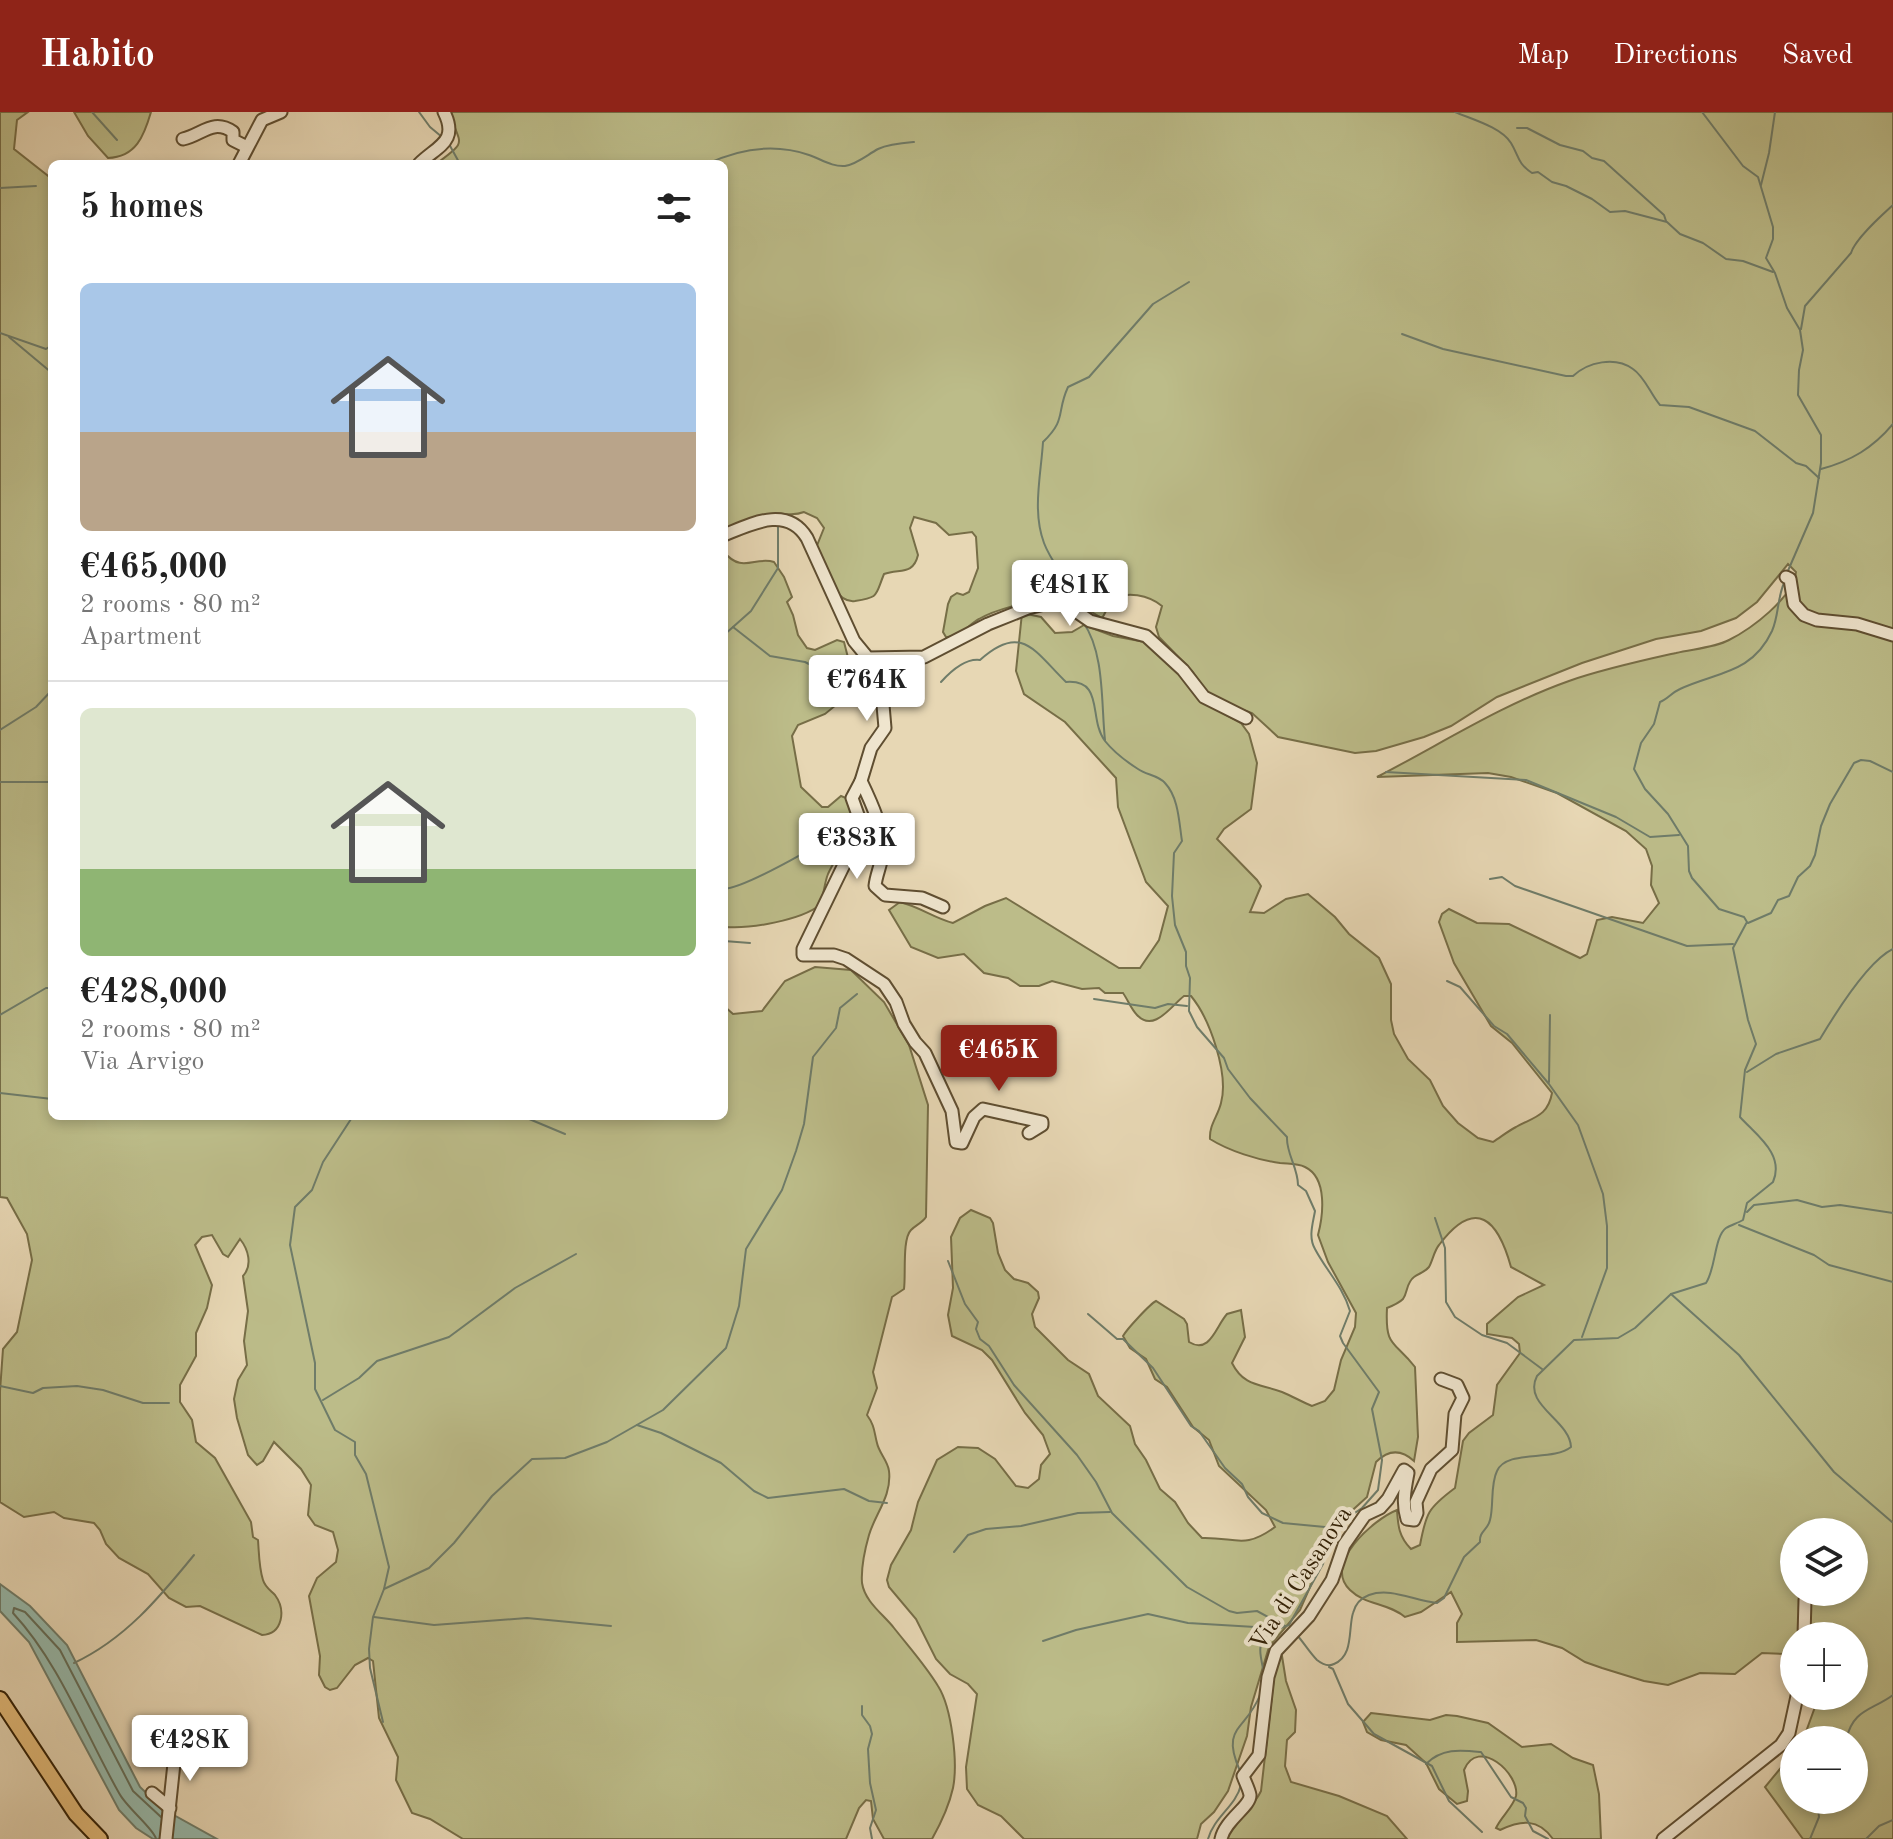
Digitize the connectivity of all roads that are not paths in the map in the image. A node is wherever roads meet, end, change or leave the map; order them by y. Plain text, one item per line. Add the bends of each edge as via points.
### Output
1 (281, 112) edge
2 (444, 112) edge
3 (183, 139) dead end
4 (247, 147) junction
5 (241, 160) edge
6 (424, 160) edge
7 (728, 534) edge
8 (1786, 577) dead end
9 (1893, 635) edge
10 (918, 658) junction
11 (879, 659) junction
12 (910, 690) dead end
13 (1246, 718) dead end
14 (861, 781) junction
15 (943, 907) dead end
16 (1029, 1133) dead end
17 (1441, 1379) dead end
18 (0, 1699) edge
19 (1794, 1710) edge
20 (175, 1754) dead end
21 (152, 1793) dead end
22 (170, 1808) junction
23 (100, 1839) edge
24 (166, 1839) edge
25 (1221, 1839) edge
26 (1663, 1839) edge

1 - 4 street via 262,120
2 - 6 street via 450,124 446,140
3 - 4 street via 211,125 229,128 233,140
4 - 5 street
7 - 11 street via 779,518 797,525 859,649 868,658
8 - 9 street via 1794,604 1804,615
10 - 11 street
10 - 12 street
10 - 13 street via 988,624 1057,601 1090,621 1146,636 1204,697
11 - 14 street via 885,728 871,748
14 - 15 street via 882,835 876,889
14 - 16 street via 852,798 857,838 803,955 846,959 884,984 952,1111 956,1142 962,1143 983,1109 1042,1122
17 - 25 street, Via di Casanova via 1457,1385 1463,1398 1455,1414 1452,1450 1431,1469 1414,1520 1407,1519 1405,1511 1404,1470 1388,1499 1365,1515 1344,1545 1332,1580 1309,1616 1276,1651 1259,1755 1243,1776 1248,1804 1227,1823
18 - 23 main road via 50,1777
19 - 26 street via 1781,1745
20 - 22 street
21 - 22 street
22 - 24 street

